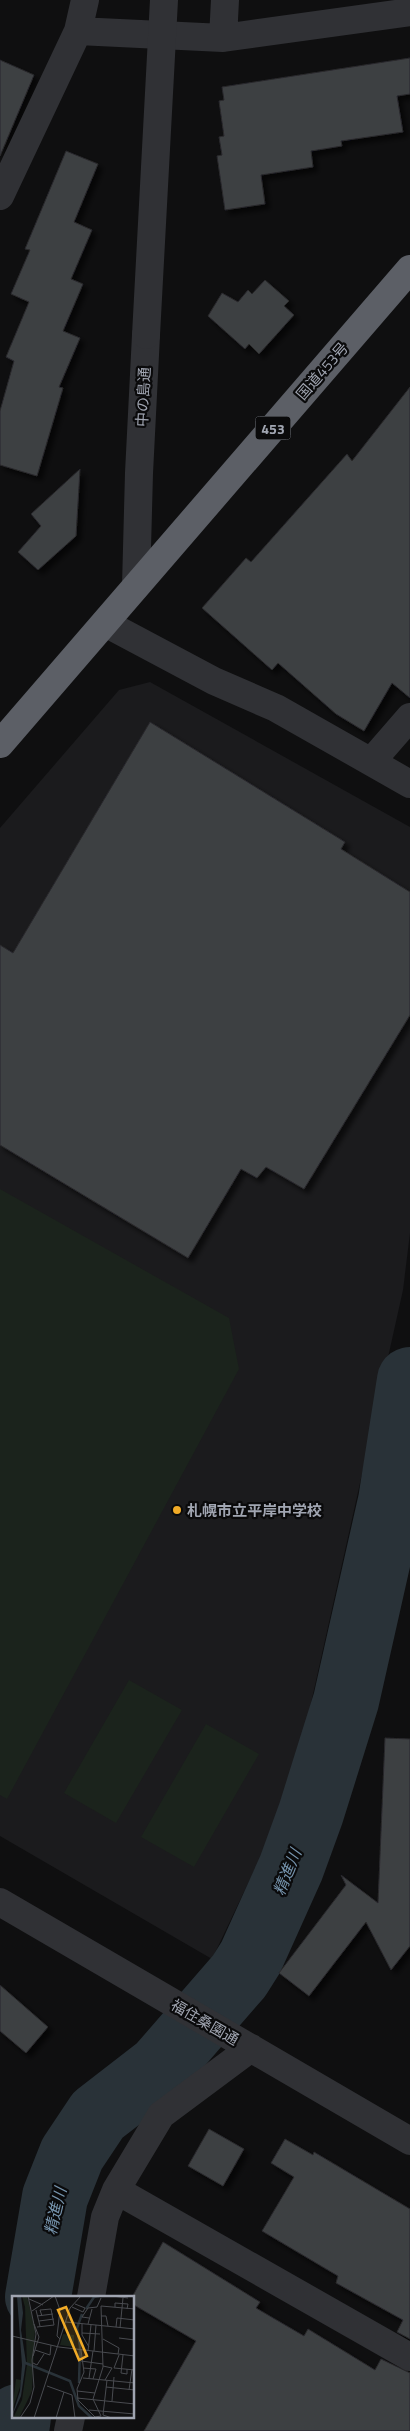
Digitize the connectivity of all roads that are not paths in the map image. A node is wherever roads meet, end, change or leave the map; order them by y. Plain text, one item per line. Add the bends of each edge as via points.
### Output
1 (85, 0) edge
2 (164, 0) edge
3 (225, 0) edge
4 (410, 12) edge
5 (78, 31) junction
6 (223, 38) junction
7 (0, 196) edge
8 (410, 269) edge
9 (136, 586) junction
10 (105, 623) junction
11 (410, 716) edge
12 (0, 744) edge
13 (371, 762) junction
14 (410, 784) edge
15 (0, 1902) edge
16 (251, 2048) junction
17 (410, 2141) edge
18 (116, 2190) junction
19 (91, 2296) edge
20 (410, 2356) edge
21 (71, 2418) edge
22 (68, 2431) edge

1 - 5 street
2 - 9 street, 中の島通, bridge via 138,474
3 - 6 street
4 - 6 street
5 - 6 street
5 - 7 street
8 - 9 highway, 国道453号 / 453
9 - 10 highway, 453
10 - 12 highway, 453
10 - 13 street via 214,681 276,708
11 - 13 street
13 - 14 street
15 - 16 street, 福住桑園通
16 - 17 street, 福住桑園通
16 - 18 street via 161,2115
18 - 19 street via 105,2217
18 - 20 street
21 - 22 street

